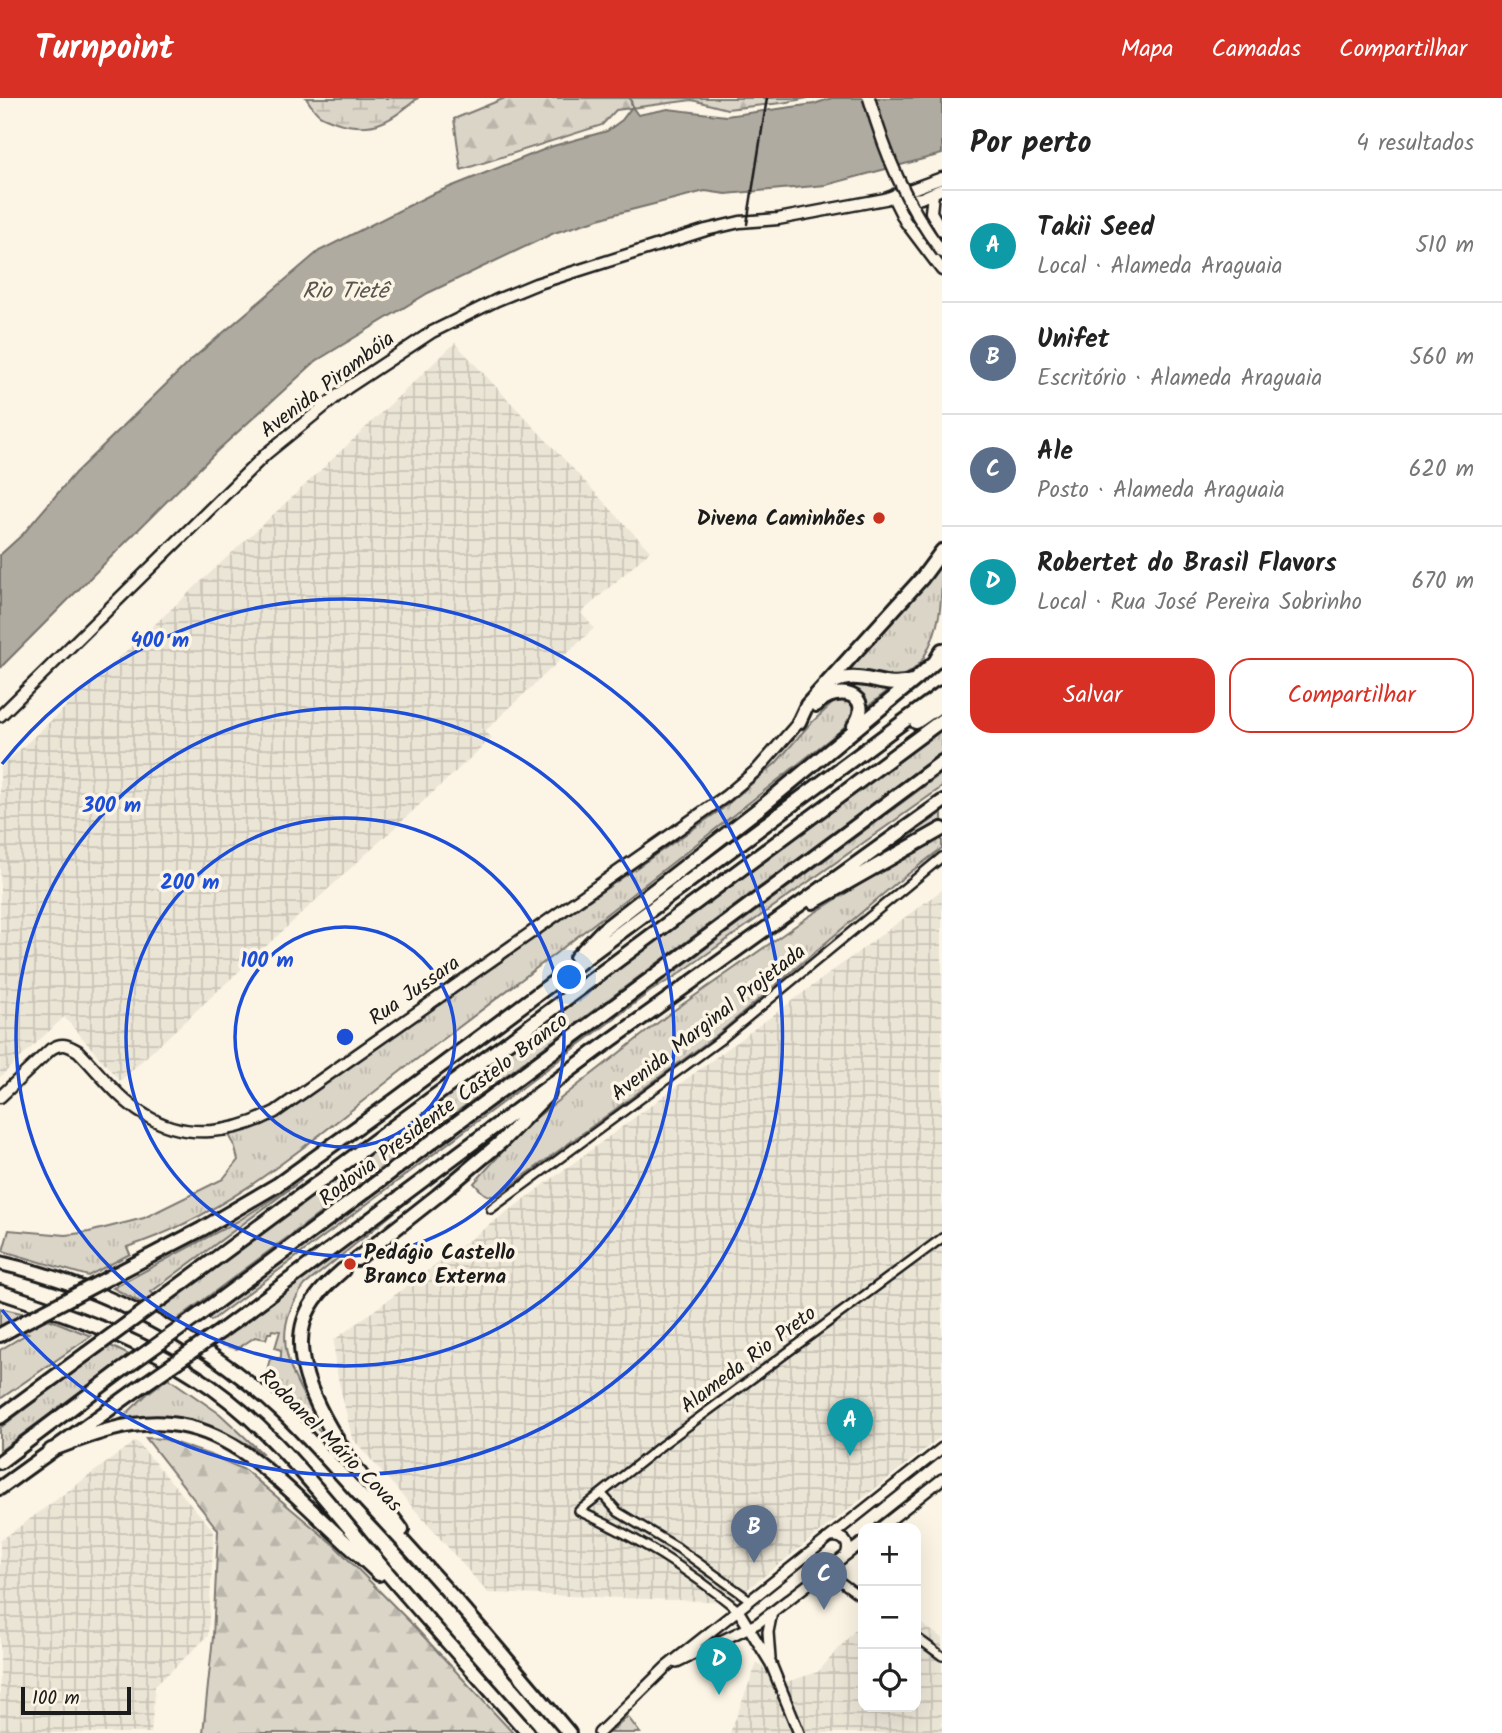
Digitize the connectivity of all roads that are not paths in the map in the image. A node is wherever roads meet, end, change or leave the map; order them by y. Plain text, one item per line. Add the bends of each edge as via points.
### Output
1 (869, 98) edge
2 (942, 178) edge
3 (938, 192) edge
4 (892, 198) junction
5 (942, 231) edge
6 (942, 252) edge
7 (942, 270) edge
8 (942, 551) edge
9 (942, 640) edge
10 (939, 656) edge
11 (915, 680) junction
12 (821, 689) junction
13 (942, 693) edge
14 (942, 704) edge
15 (0, 716) edge
16 (942, 720) edge
17 (799, 722) junction
18 (849, 733) junction
19 (942, 762) edge
20 (802, 797) junction
21 (942, 802) edge
22 (942, 829) edge
23 (942, 857) edge
24 (764, 929) junction
25 (559, 978) junction
26 (559, 1079) junction
27 (0, 1097) edge
28 (491, 1209) dead end
29 (942, 1238) edge
30 (357, 1259) dead end
31 (0, 1263) edge
32 (343, 1270) dead end
33 (0, 1292) edge
34 (6, 1332) edge
35 (0, 1418) edge
36 (942, 1448) edge
37 (51, 1450) junction
38 (0, 1462) edge
39 (942, 1479) edge
40 (0, 1488) edge
41 (602, 1494) junction
42 (886, 1523) edge
43 (830, 1537) junction
44 (858, 1546) edge
45 (845, 1556) junction
46 (826, 1571) junction
47 (436, 1577) junction
48 (858, 1594) edge
49 (750, 1600) junction
50 (738, 1610) junction
51 (772, 1612) junction
52 (423, 1616) junction
53 (750, 1628) junction
54 (921, 1641) edge
55 (942, 1656) edge
56 (771, 1664) junction
57 (666, 1667) junction
58 (601, 1730) edge
59 (528, 1733) edge
60 (569, 1733) edge
61 (799, 1733) edge

1 - 6 main road, bridge via 894,175
2 - 4 main road, Avenida Pirambóia
3 - 4 main road, Avenida Pirambóia via 911,201
3 - 5 main road via 931,212
4 - 7 main road
4 - 15 main road, Avenida Pirambóia via 706,230 536,284 432,332 347,388 267,453
8 - 12 highway
9 - 10 highway
10 - 11 highway
11 - 12 highway via 890,684 854,677
11 - 18 highway
12 - 17 highway
13 - 20 highway
14 - 20 highway
16 - 35 highway, Rodovia Presidente Castelo Branco, bridge
17 - 18 highway via 826,695 848,694 861,709
17 - 27 main road, Rua Jussara via 758,769 726,796 253,1123 201,1131 158,1122 133,1106 78,1051 62,1044
18 - 25 highway via 603,930
19 - 38 highway, Rodovia Presidente Castelo Branco, bridge
20 - 25 highway
21 - 24 highway
22 - 24 highway
23 - 28 street, Avenida Marginal Projetada via 719,1041
24 - 26 highway
25 - 34 highway, bridge via 277,1185
26 - 30 highway via 500,1142
26 - 37 highway, bridge via 221,1331
29 - 41 street, Alameda Rio Preto
31 - 47 highway, Rodoanel Mário Covas via 109,1298 223,1362 284,1414
32 - 47 highway via 307,1312 300,1344 304,1369 335,1437
33 - 52 highway, Rodoanel Mário Covas via 136,1343 227,1398 281,1448
36 - 43 street
37 - 40 highway
37 - 52 highway via 91,1434 139,1424 171,1424 208,1433 268,1470
39 - 42 street
41 - 49 street via 618,1512
41 - 50 street, Alameda Rio Preto via 579,1511 674,1561
43 - 45 street via 846,1541
43 - 49 street
44 - 45 street
45 - 46 street
46 - 48 street
46 - 51 street
47 - 60 highway, Rodoanel Mário Covas
49 - 50 street
50 - 53 street
50 - 57 street
51 - 53 street
51 - 56 street via 768,1632
52 - 59 highway, Rodoanel Mário Covas
53 - 56 street
53 - 57 street
54 - 55 street
56 - 61 street
57 - 58 street

